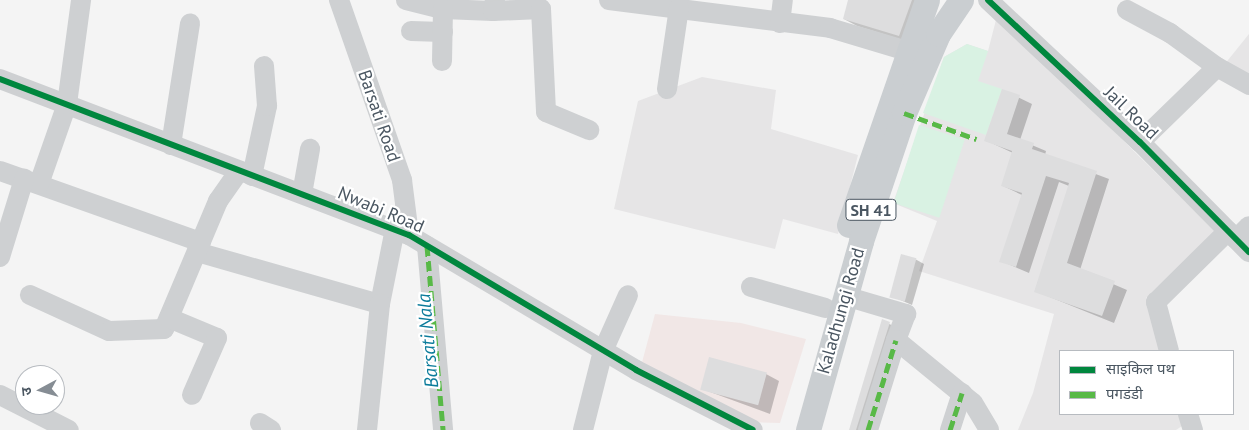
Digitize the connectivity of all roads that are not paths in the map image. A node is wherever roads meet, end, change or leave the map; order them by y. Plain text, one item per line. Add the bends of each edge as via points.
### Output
1 (81, 0) edge
2 (339, 0) edge
3 (406, 0) edge
4 (609, 0) edge
5 (783, 0) edge
6 (927, 0) edge
7 (988, 0) edge
8 (950, 2) edge
9 (494, 6) edge
10 (679, 8) junction
11 (726, 8) edge
12 (443, 9) junction
13 (1128, 10) dead end
14 (780, 22) junction
15 (190, 24) dead end
16 (411, 31) dead end
17 (443, 32) junction
18 (907, 51) junction
19 (442, 61) dead end
20 (264, 66) dead end
21 (1217, 67) junction
22 (0, 79) edge
23 (1249, 85) edge
24 (667, 89) dead end
25 (67, 104) junction
26 (589, 130) dead end
27 (1140, 142) junction
28 (171, 144) junction
29 (310, 149) dead end
30 (0, 171) edge
31 (246, 173) junction
32 (31, 182) junction
33 (302, 194) junction
34 (402, 232) junction
35 (1240, 237) edge
36 (427, 246) junction
37 (199, 247) junction
38 (0, 257) edge
39 (751, 287) dead end
40 (30, 295) dead end
41 (628, 295) dead end
42 (835, 302) junction
43 (380, 304) junction
44 (169, 318) junction
45 (896, 340) junction
46 (1170, 350) edge
47 (603, 351) junction
48 (962, 393) junction
49 (0, 395) edge
50 (192, 396) dead end
51 (1188, 415) edge
52 (34, 422) edge
53 (69, 430) edge
54 (367, 430) edge
55 (443, 430) edge
56 (583, 430) edge
57 (753, 430) edge
58 (792, 430) edge
59 (808, 430) edge
60 (868, 430) edge
61 (950, 430) edge
62 (989, 430) edge
63 (1193, 430) edge

1 - 25 street
2 - 34 street, Barsati Road via 402,180
3 - 12 street
4 - 10 street
5 - 14 street
6 - 18 main road, Kaladhungi Road / SH 41
7 - 27 street, Jail Road
8 - 42 main road, Kaladhungi Road / SH 41 via 904,113
9 - 12 street
9 - 26 street via 541,9 546,112
10 - 11 street
10 - 24 street
11 - 14 street
12 - 17 street
13 - 21 street via 1170,33
14 - 18 street via 830,28
15 - 28 street
16 - 17 street
17 - 19 street
18 - 42 main road, Kaladhungi Road / SH 41 via 860,186
20 - 31 street via 267,106
21 - 23 street
21 - 27 street
22 - 25 street, Nwabi Road
25 - 28 street, Nwabi Road
25 - 32 street
27 - 35 street, Jail Road
28 - 31 street, Nwabi Road
29 - 33 street
30 - 32 street
31 - 33 street, Nwabi Road
31 - 37 street via 218,201
32 - 37 street
32 - 38 street
33 - 34 street, Nwabi Road
34 - 36 street, Nwabi Road
34 - 43 street, Barsati Road
35 - 46 street via 1156,302
36 - 47 street, Nwabi Road
36 - 55 street
37 - 43 street
37 - 44 street
39 - 42 street
40 - 44 street via 108,331 164,329
41 - 47 street
42 - 45 street via 906,314
42 - 58 main road, Kaladhungi Road / SH 41
42 - 59 main road, Kaladhungi Road / SH 41
43 - 54 street, Barsati Road
44 - 50 street via 217,338
45 - 48 street
45 - 60 street
47 - 56 street
47 - 57 street, Nwabi Road
48 - 61 street
48 - 62 street via 973,403
49 - 52 street
51 - 63 street
52 - 53 street

